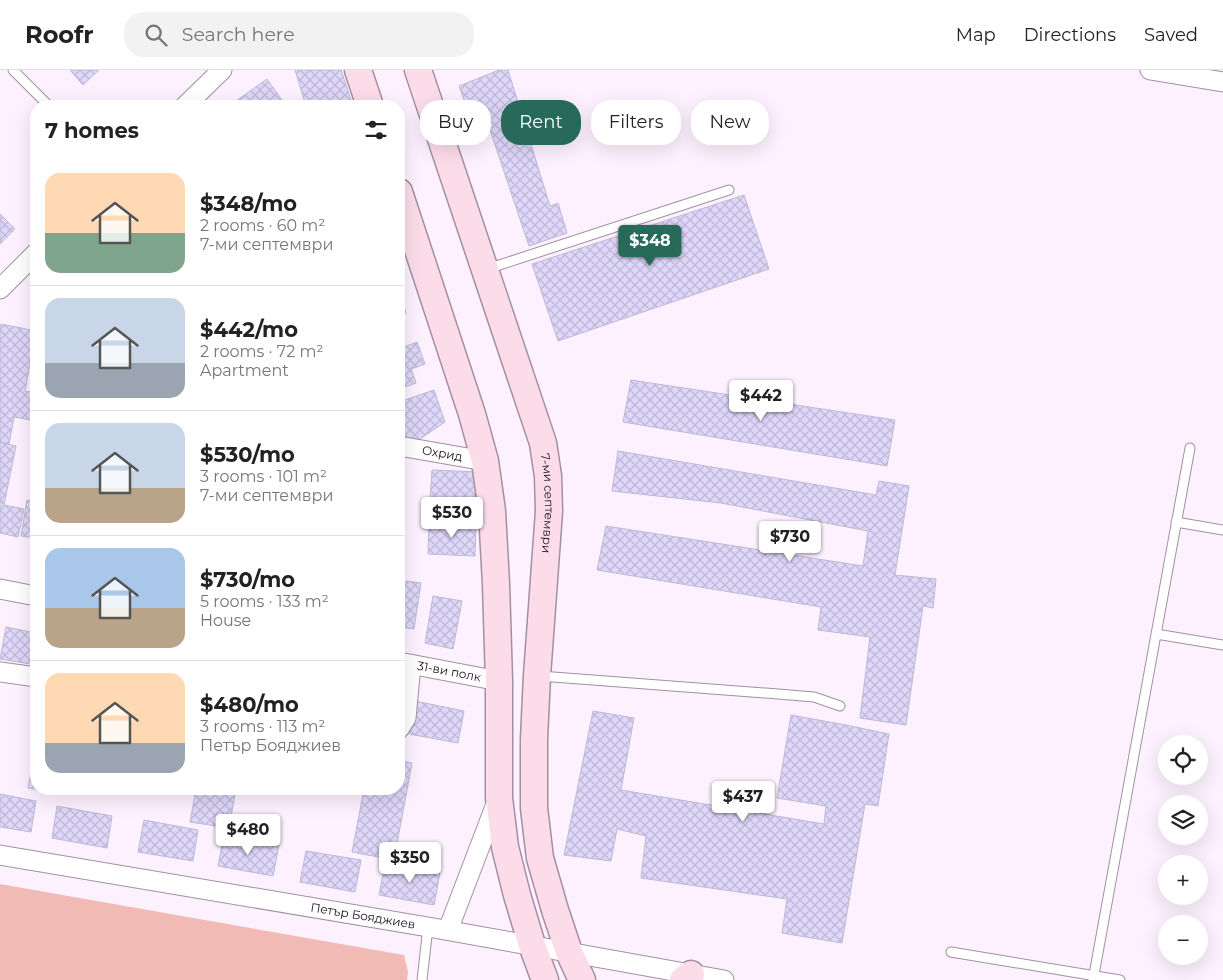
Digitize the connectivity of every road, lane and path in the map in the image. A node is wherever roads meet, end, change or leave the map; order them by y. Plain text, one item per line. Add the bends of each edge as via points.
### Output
1 (13, 70) edge
2 (222, 70) edge
3 (358, 70) edge
4 (418, 70) edge
5 (1150, 70) edge
6 (1223, 82) edge
7 (43, 100) edge
8 (192, 100) edge
9 (368, 100) edge
10 (729, 190) dead end
11 (405, 210) edge
12 (30, 259) edge
13 (485, 270) junction
14 (0, 288) edge
15 (405, 447) edge
16 (1190, 448) dead end
17 (485, 461) junction
18 (1176, 522) junction
19 (1223, 530) edge
20 (0, 589) edge
21 (30, 595) edge
22 (1156, 634) junction
23 (1223, 645) edge
24 (405, 664) edge
25 (0, 672) edge
26 (30, 676) edge
27 (537, 676) junction
28 (499, 681) junction
29 (840, 706) dead end
30 (405, 720) edge
31 (498, 798) junction
32 (0, 854) edge
33 (428, 927) junction
34 (448, 930) junction
35 (532, 945) junction
36 (569, 952) junction
37 (951, 952) dead end
38 (687, 977) edge
39 (1093, 978) edge
40 (422, 980) edge
41 (545, 980) edge
42 (582, 980) edge
43 (724, 980) edge
44 (1120, 980) edge

1 - 7 lane
2 - 8 street
3 - 9 main road
4 - 13 main road, 7-ми септември
5 - 6 street
10 - 13 lane
11 - 17 main road
12 - 14 street
13 - 27 main road, 7-ми септември via 543,443 548,476 549,511
15 - 17 street, Охрид
16 - 18 lane
17 - 28 main road via 492,511
18 - 19 lane
18 - 22 lane
20 - 21 street
22 - 23 lane
22 - 39 lane
24 - 28 street, 31-ви полк
24 - 30 street
25 - 26 street
27 - 29 lane via 814,697
27 - 36 main road, 7-ми септември via 534,808 540,858
28 - 31 main road
31 - 34 street
31 - 35 main road via 505,847
32 - 33 street, Петър Бояджиев
33 - 34 street, Петър Бояджиев
33 - 40 lane
34 - 35 street, Петър Бояджиев
35 - 36 street, Петър Бояджиев
35 - 41 main road
36 - 38 street, Петър Бояджиев
36 - 42 main road, 7-ми септември
37 - 39 lane
38 - 43 street, Петър Бояджиев
39 - 44 lane

